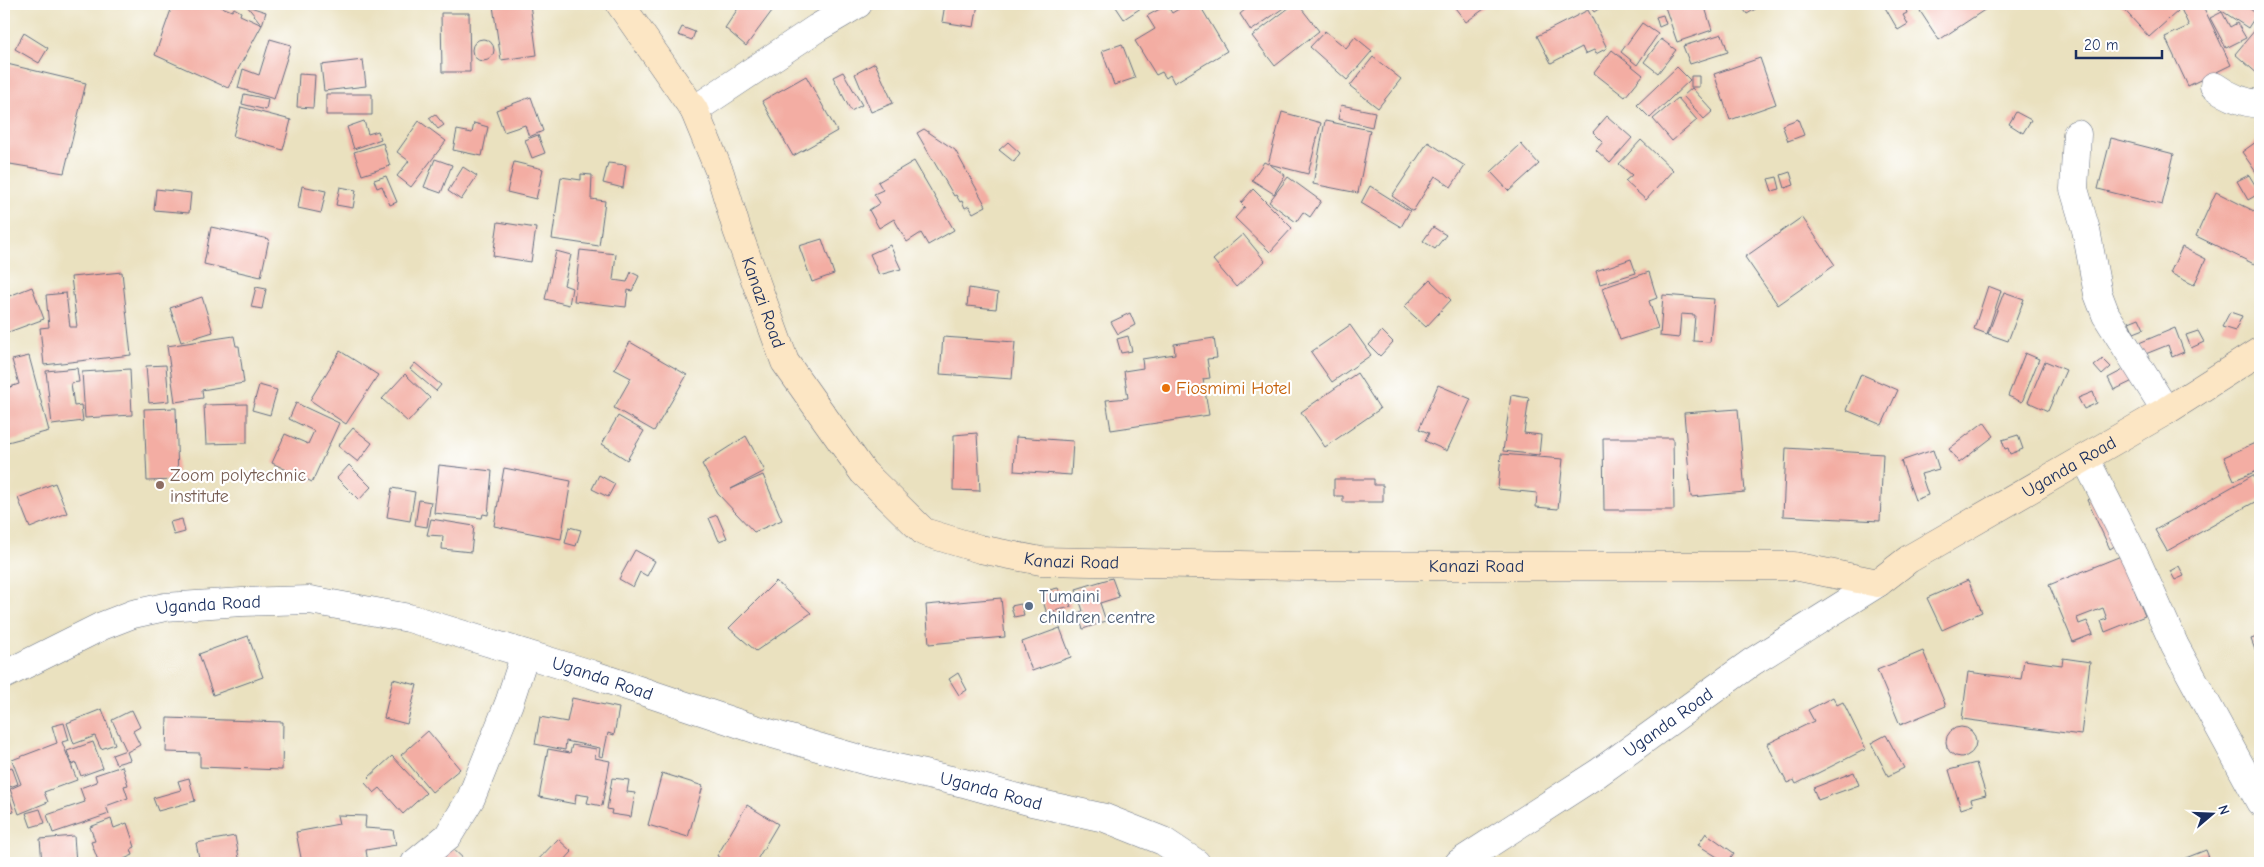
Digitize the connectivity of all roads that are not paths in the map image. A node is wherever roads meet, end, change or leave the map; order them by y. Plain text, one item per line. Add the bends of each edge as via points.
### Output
1 (620, 4) edge
2 (858, 4) edge
3 (2214, 86) dead end
4 (2260, 104) edge
5 (694, 110) junction
6 (2077, 134) dead end
7 (2260, 351) edge
8 (2166, 411) junction
9 (2085, 458) junction
10 (1878, 583) junction
11 (525, 654) junction
12 (4, 675) edge
13 (2260, 802) edge
14 (415, 863) edge
15 (1196, 863) edge
16 (1459, 863) edge

1 - 5 main road, Kanazi Road
2 - 5 street
3 - 4 street via 2230,97
5 - 10 main road, Kanazi Road via 720,173 785,362 862,472 924,532 980,549 1041,561 1306,566 1794,566
6 - 8 street via 2074,189 2086,230 2098,294 2106,316
7 - 8 main road, Uganda Road
8 - 9 main road, Uganda Road
9 - 10 main road, Uganda Road via 1909,560
9 - 13 street via 2175,646
10 - 16 street, Uganda Road via 1752,662 1598,773
11 - 12 street, Uganda Road via 400,616 310,600 242,602 165,607 133,614
11 - 14 street via 510,704 471,798 448,836
11 - 15 street, Uganda Road via 755,729 870,762 1105,818 1163,841

